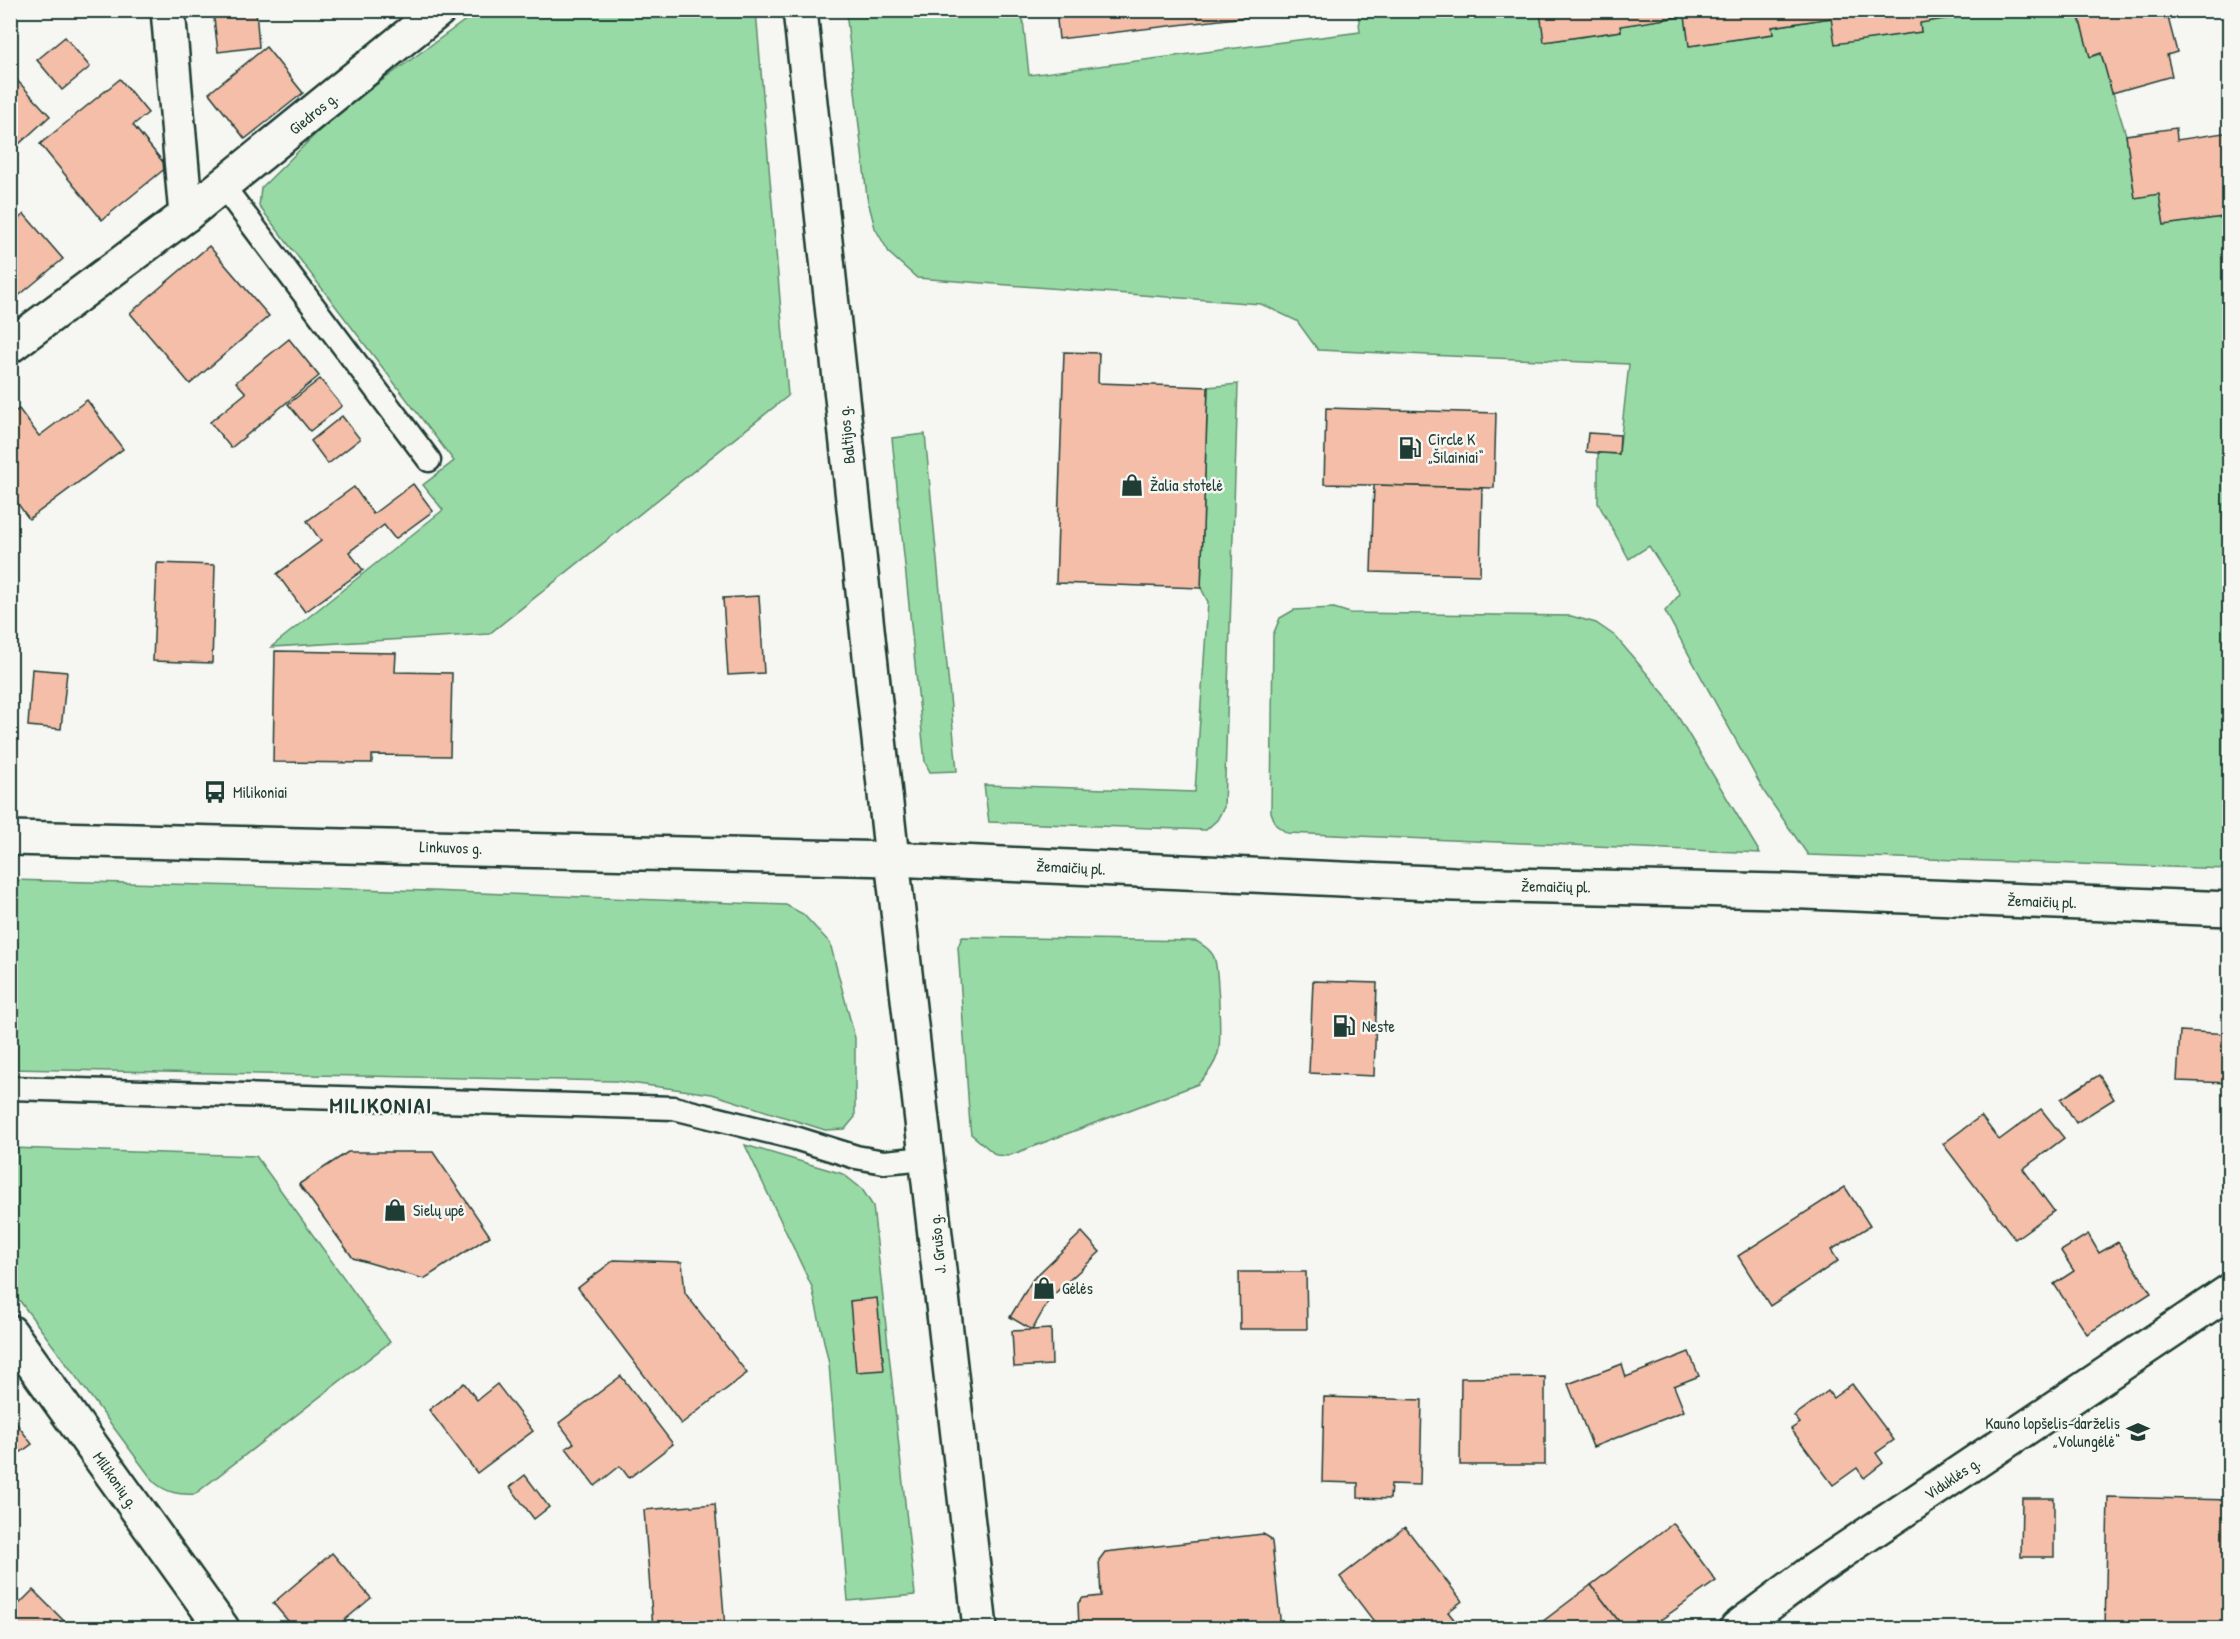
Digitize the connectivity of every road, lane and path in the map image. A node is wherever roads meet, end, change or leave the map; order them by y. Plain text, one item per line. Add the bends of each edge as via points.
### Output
1 (168, 10) edge
2 (440, 10) edge
3 (800, 10) edge
4 (224, 186) junction
5 (186, 215) junction
6 (10, 346) edge
7 (429, 460) dead end
8 (10, 837) edge
9 (892, 859) junction
10 (2227, 907) edge
11 (10, 1088) edge
12 (927, 1158) junction
13 (2229, 1291) edge
14 (10, 1332) edge
15 (222, 1629) edge
16 (980, 1629) edge
17 (1737, 1629) edge

1 - 5 main road
2 - 4 main road, Giedros g.
3 - 9 main road, Baltijos g.
4 - 5 main road, Giedros g.
4 - 7 lane
5 - 6 main road, Giedros g.
8 - 9 main road, Linkuvos g.
9 - 10 main road, Žemaičių pl. via 1454,884
9 - 12 main road, J. Grušo g.
11 - 12 lane via 674,1108 856,1157 885,1162
12 - 16 main road, J. Grušo g.
13 - 17 main road, Viduklės g. via 1816,1569
14 - 15 main road, Milikonių g.

